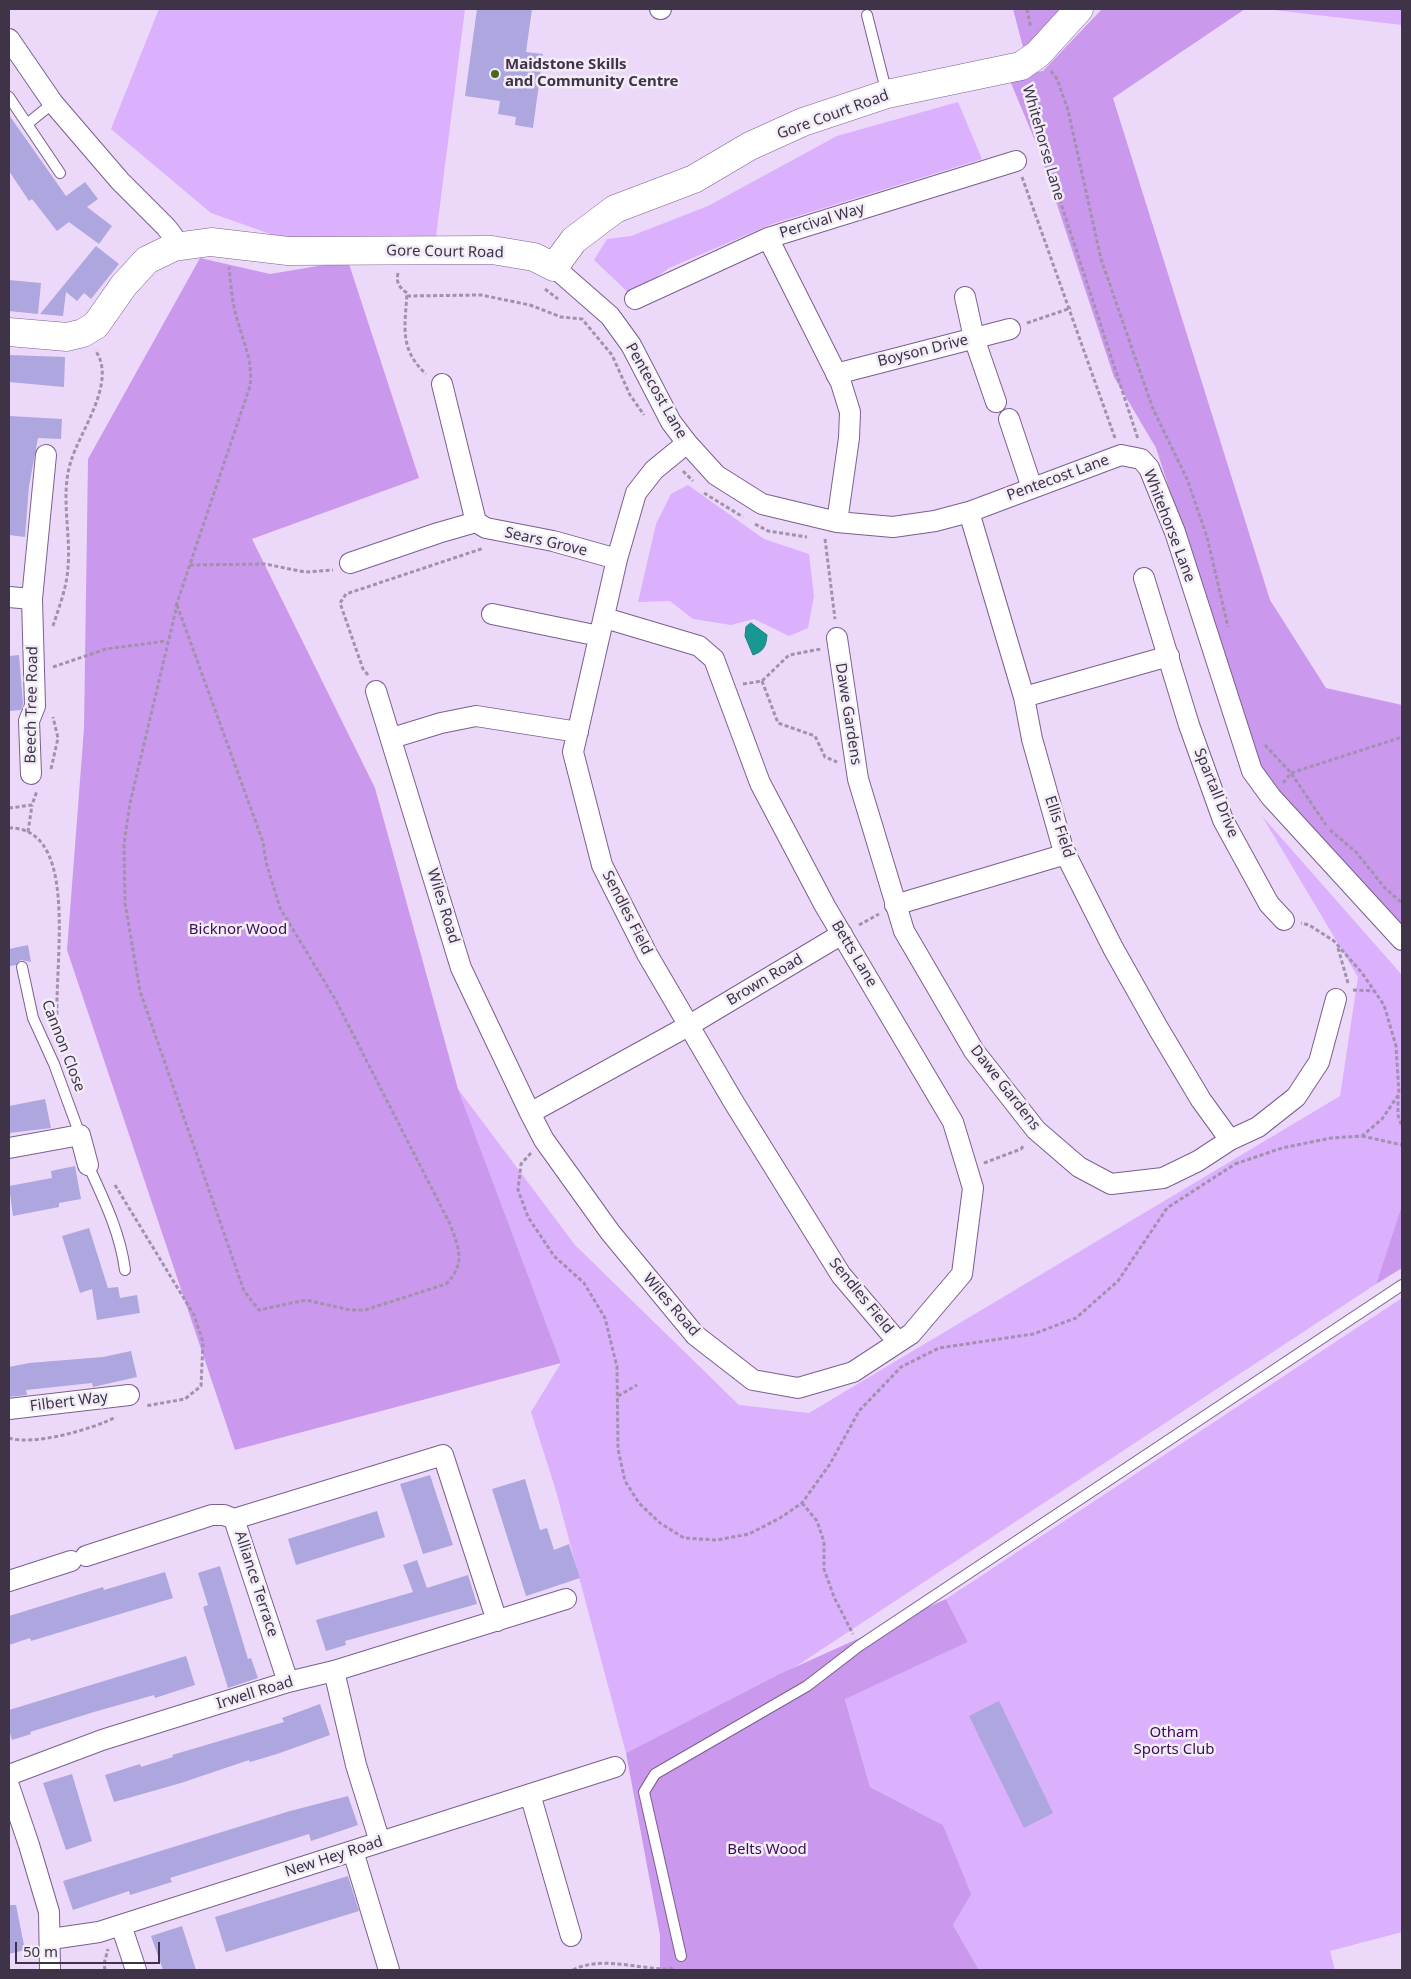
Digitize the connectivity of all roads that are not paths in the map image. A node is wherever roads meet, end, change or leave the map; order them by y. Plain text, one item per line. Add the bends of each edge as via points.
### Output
1 (1079, 9) edge
2 (867, 15) dead end
3 (9, 39) edge
4 (887, 94) junction
5 (9, 97) edge
6 (53, 103) junction
7 (27, 124) junction
8 (1016, 160) road end
9 (60, 173) dead end
10 (768, 238) junction
11 (174, 247) junction
12 (548, 276) junction
13 (965, 297) dead end
14 (635, 299) dead end
15 (1010, 329) road end
16 (9, 332) edge
17 (974, 338) junction
18 (836, 374) junction
19 (442, 384) road end
20 (996, 402) dead end
21 (1009, 419) dead end
22 (687, 443) junction
23 (46, 455) dead end
24 (1141, 459) joint
25 (1032, 488) junction
26 (969, 512) junction
27 (476, 522) junction
28 (836, 522) junction
29 (617, 559) junction
30 (350, 563) road end
31 (1144, 578) dead end
32 (9, 597) edge
33 (32, 599) junction
34 (492, 614) dead end
35 (602, 627) junction
36 (837, 638) road end
37 (1169, 656) junction
38 (376, 691) road end
39 (1024, 698) junction
40 (578, 732) junction
41 (392, 738) junction
42 (42, 776) road end
43 (1066, 854) junction
44 (895, 905) junction
45 (1284, 920) dead end
46 (842, 934) junction
47 (1402, 940) edge
48 (22, 966) dead end
49 (1336, 999) dead end
50 (688, 1026) junction
51 (530, 1113) junction
52 (80, 1135) junction
53 (1230, 1140) junction
54 (9, 1148) edge
55 (88, 1165) joint
56 (125, 1270) dead end
57 (1402, 1285) edge
58 (898, 1342) junction
59 (129, 1395) dead end
60 (9, 1409) edge
61 (234, 1519) junction
62 (9, 1580) edge
63 (566, 1599) dead end
64 (497, 1621) junction
65 (334, 1671) junction
66 (288, 1682) junction
67 (615, 1768) dead end
68 (9, 1775) edge
69 (9, 1786) edge
70 (530, 1794) junction
71 (380, 1842) junction
72 (353, 1851) junction
73 (121, 1925) junction
74 (571, 1936) dead end
75 (51, 1939) junction
76 (681, 1956) road end
77 (50, 1970) edge
78 (136, 1970) edge
79 (389, 1970) edge

1 - 4 street, Gore Court Road via 1029,60
2 - 4 lane
3 - 6 street
4 - 12 street, Gore Court Road via 802,122 750,146 694,179 615,209 574,240
5 - 7 lane
6 - 7 lane
6 - 11 street via 120,181 166,227
7 - 9 lane
8 - 10 street, Percival Way
10 - 14 street, Percival Way
10 - 18 street
11 - 12 street, Gore Court Road via 211,242 288,251 492,250 534,257
11 - 16 street, Gore Court Road via 148,260 124,284 96,324 83,334 68,337
12 - 22 street, Pentecost Lane via 610,316 631,345 671,422
13 - 17 street
15 - 17 street, Boyson Drive
17 - 18 street, Boyson Drive
17 - 20 street
18 - 28 street via 850,412
19 - 27 street
21 - 25 street
22 - 28 street, Pentecost Lane via 716,475 762,504
22 - 29 street, Sendles Field via 654,470 636,493
23 - 33 street, Beech Tree Road
24 - 25 street, Pentecost Lane via 1121,455
24 - 47 street, Whitehorse Lane via 1149,468 1175,532 1252,771 1271,797
25 - 26 street, Pentecost Lane
26 - 28 street, Pentecost Lane via 934,522 893,527
26 - 39 street, Ellis Field
27 - 29 street, Sears Grove via 497,531 553,541
27 - 30 street
29 - 35 street, Sendles Field
31 - 37 street, Spartall Drive
32 - 33 street
33 - 42 street, Beech Tree Road via 36,706 29,721
34 - 35 street, Betts Lane
35 - 40 street, Sendles Field
35 - 46 street, Betts Lane via 699,646 714,660 760,783
36 - 44 street, Dawe Gardens via 858,779
37 - 39 street
37 - 45 street, Spartall Drive via 1223,820 1269,904
38 - 41 street, Wiles Road
39 - 43 street, Ellis Field via 1032,739
40 - 41 street via 476,716
40 - 50 street, Sendles Field via 573,752 602,865 646,954
41 - 51 street, Wiles Road via 461,968
43 - 44 street
43 - 53 street, Ellis Field via 1112,948 1201,1100
44 - 53 street, Dawe Gardens via 904,931 974,1051 1036,1130 1080,1167 1111,1184 1163,1178
46 - 50 street, Brown Road
46 - 58 street, Betts Lane via 953,1122 973,1188 962,1274 911,1334
48 - 52 lane, Cannon Close via 33,1018
49 - 53 street, Dawe Gardens via 1319,1062 1296,1097 1258,1127
50 - 51 street
50 - 58 street, Sendles Field via 841,1275
51 - 58 street, Wiles Road via 544,1140 610,1232 695,1335 753,1380 798,1388 853,1372
52 - 54 street
52 - 55 street
55 - 56 lane via 114,1221
57 - 76 lane via 859,1646 807,1686 655,1774 644,1792
59 - 60 street, Filbert Way
61 - 62 street, Alliance Terrace via 224,1515 212,1516
61 - 64 street via 443,1455
61 - 66 street, Alliance Terrace
63 - 64 street, Irwell Road
64 - 65 street, Irwell Road
65 - 66 street, Irwell Road
65 - 71 street via 356,1765
66 - 68 street, Irwell Road via 102,1740
67 - 70 street, New Hey Road
69 - 75 street via 48,1912
70 - 71 street, New Hey Road
70 - 74 street
71 - 72 street, New Hey Road
72 - 73 street, New Hey Road
72 - 79 street
73 - 75 street, New Hey Road via 99,1932
73 - 78 street
75 - 77 street

